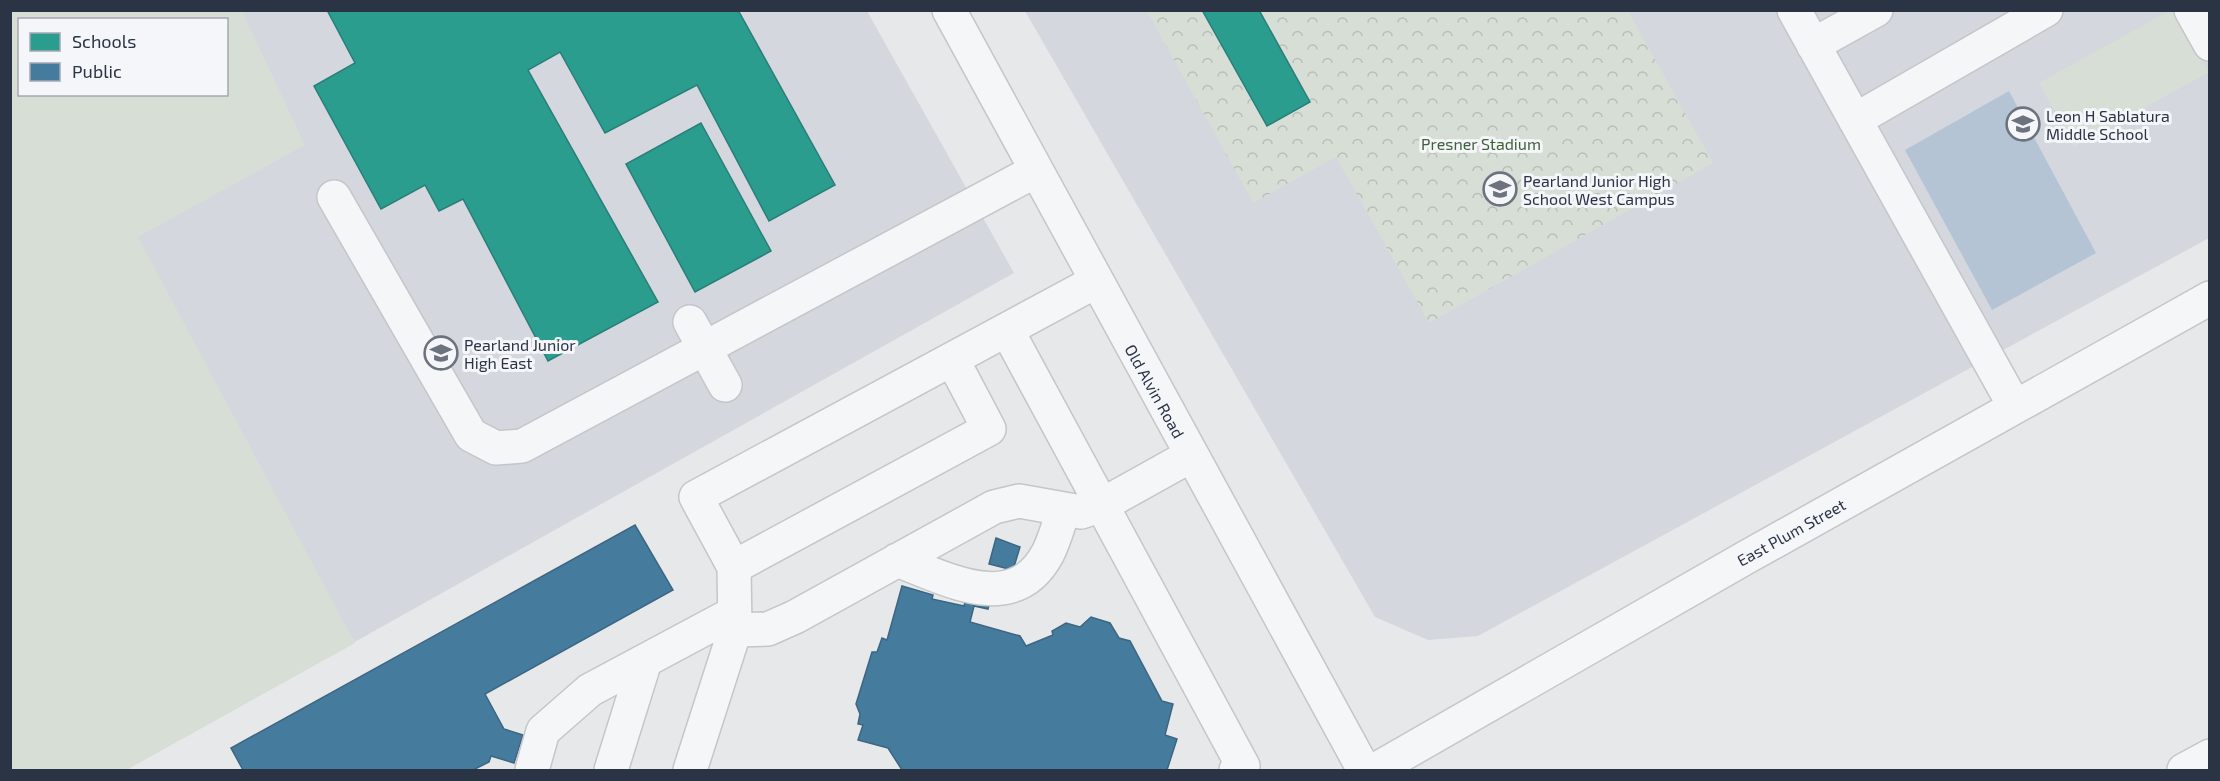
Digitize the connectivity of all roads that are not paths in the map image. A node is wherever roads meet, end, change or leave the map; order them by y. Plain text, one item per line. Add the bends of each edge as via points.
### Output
1 (948, 10) edge
2 (1794, 10) edge
3 (1876, 10) edge
4 (2046, 10) edge
5 (2191, 10) edge
6 (2210, 44) edge
7 (1813, 45) junction
8 (1855, 120) junction
9 (1035, 171) junction
10 (334, 197) dead end
11 (1095, 282) junction
12 (2210, 298) edge
13 (690, 322) dead end
14 (1007, 330) junction
15 (705, 350) junction
16 (952, 359) junction
17 (725, 385) dead end
18 (2015, 407) junction
19 (1191, 456) junction
20 (1102, 505) junction
21 (1064, 509) junction
22 (897, 560) junction
23 (734, 567) junction
24 (735, 622) junction
25 (645, 661) junction
26 (2210, 756) edge
27 (532, 771) edge
28 (611, 771) edge
29 (690, 771) edge
30 (1236, 771) edge
31 (1364, 771) edge
32 (1375, 771) edge
33 (2184, 771) edge

1 - 9 street, Old Alvin Road
2 - 7 street
3 - 7 street
4 - 8 street
5 - 6 street
7 - 8 street
8 - 18 street
9 - 11 street, Old Alvin Road
9 - 15 street
10 - 15 street via 471,435 496,448 522,446
11 - 14 street
11 - 19 street, Old Alvin Road
12 - 18 street, East Plum Street
13 - 15 street
14 - 16 street
14 - 20 street
15 - 17 street
16 - 23 street via 989,429
16 - 23 street via 696,497
18 - 32 street, East Plum Street
19 - 20 street
19 - 31 street, Old Alvin Road
20 - 21 street via 1082,512
20 - 30 street via 1243,766
21 - 22 street via 1019,501 994,507
21 - 22 street via 1048,552 1037,569 1019,584 1002,589 971,589
22 - 24 street via 768,629
23 - 24 street
24 - 25 street
24 - 29 street
25 - 27 street via 590,690 543,731
25 - 28 street
26 - 33 street

